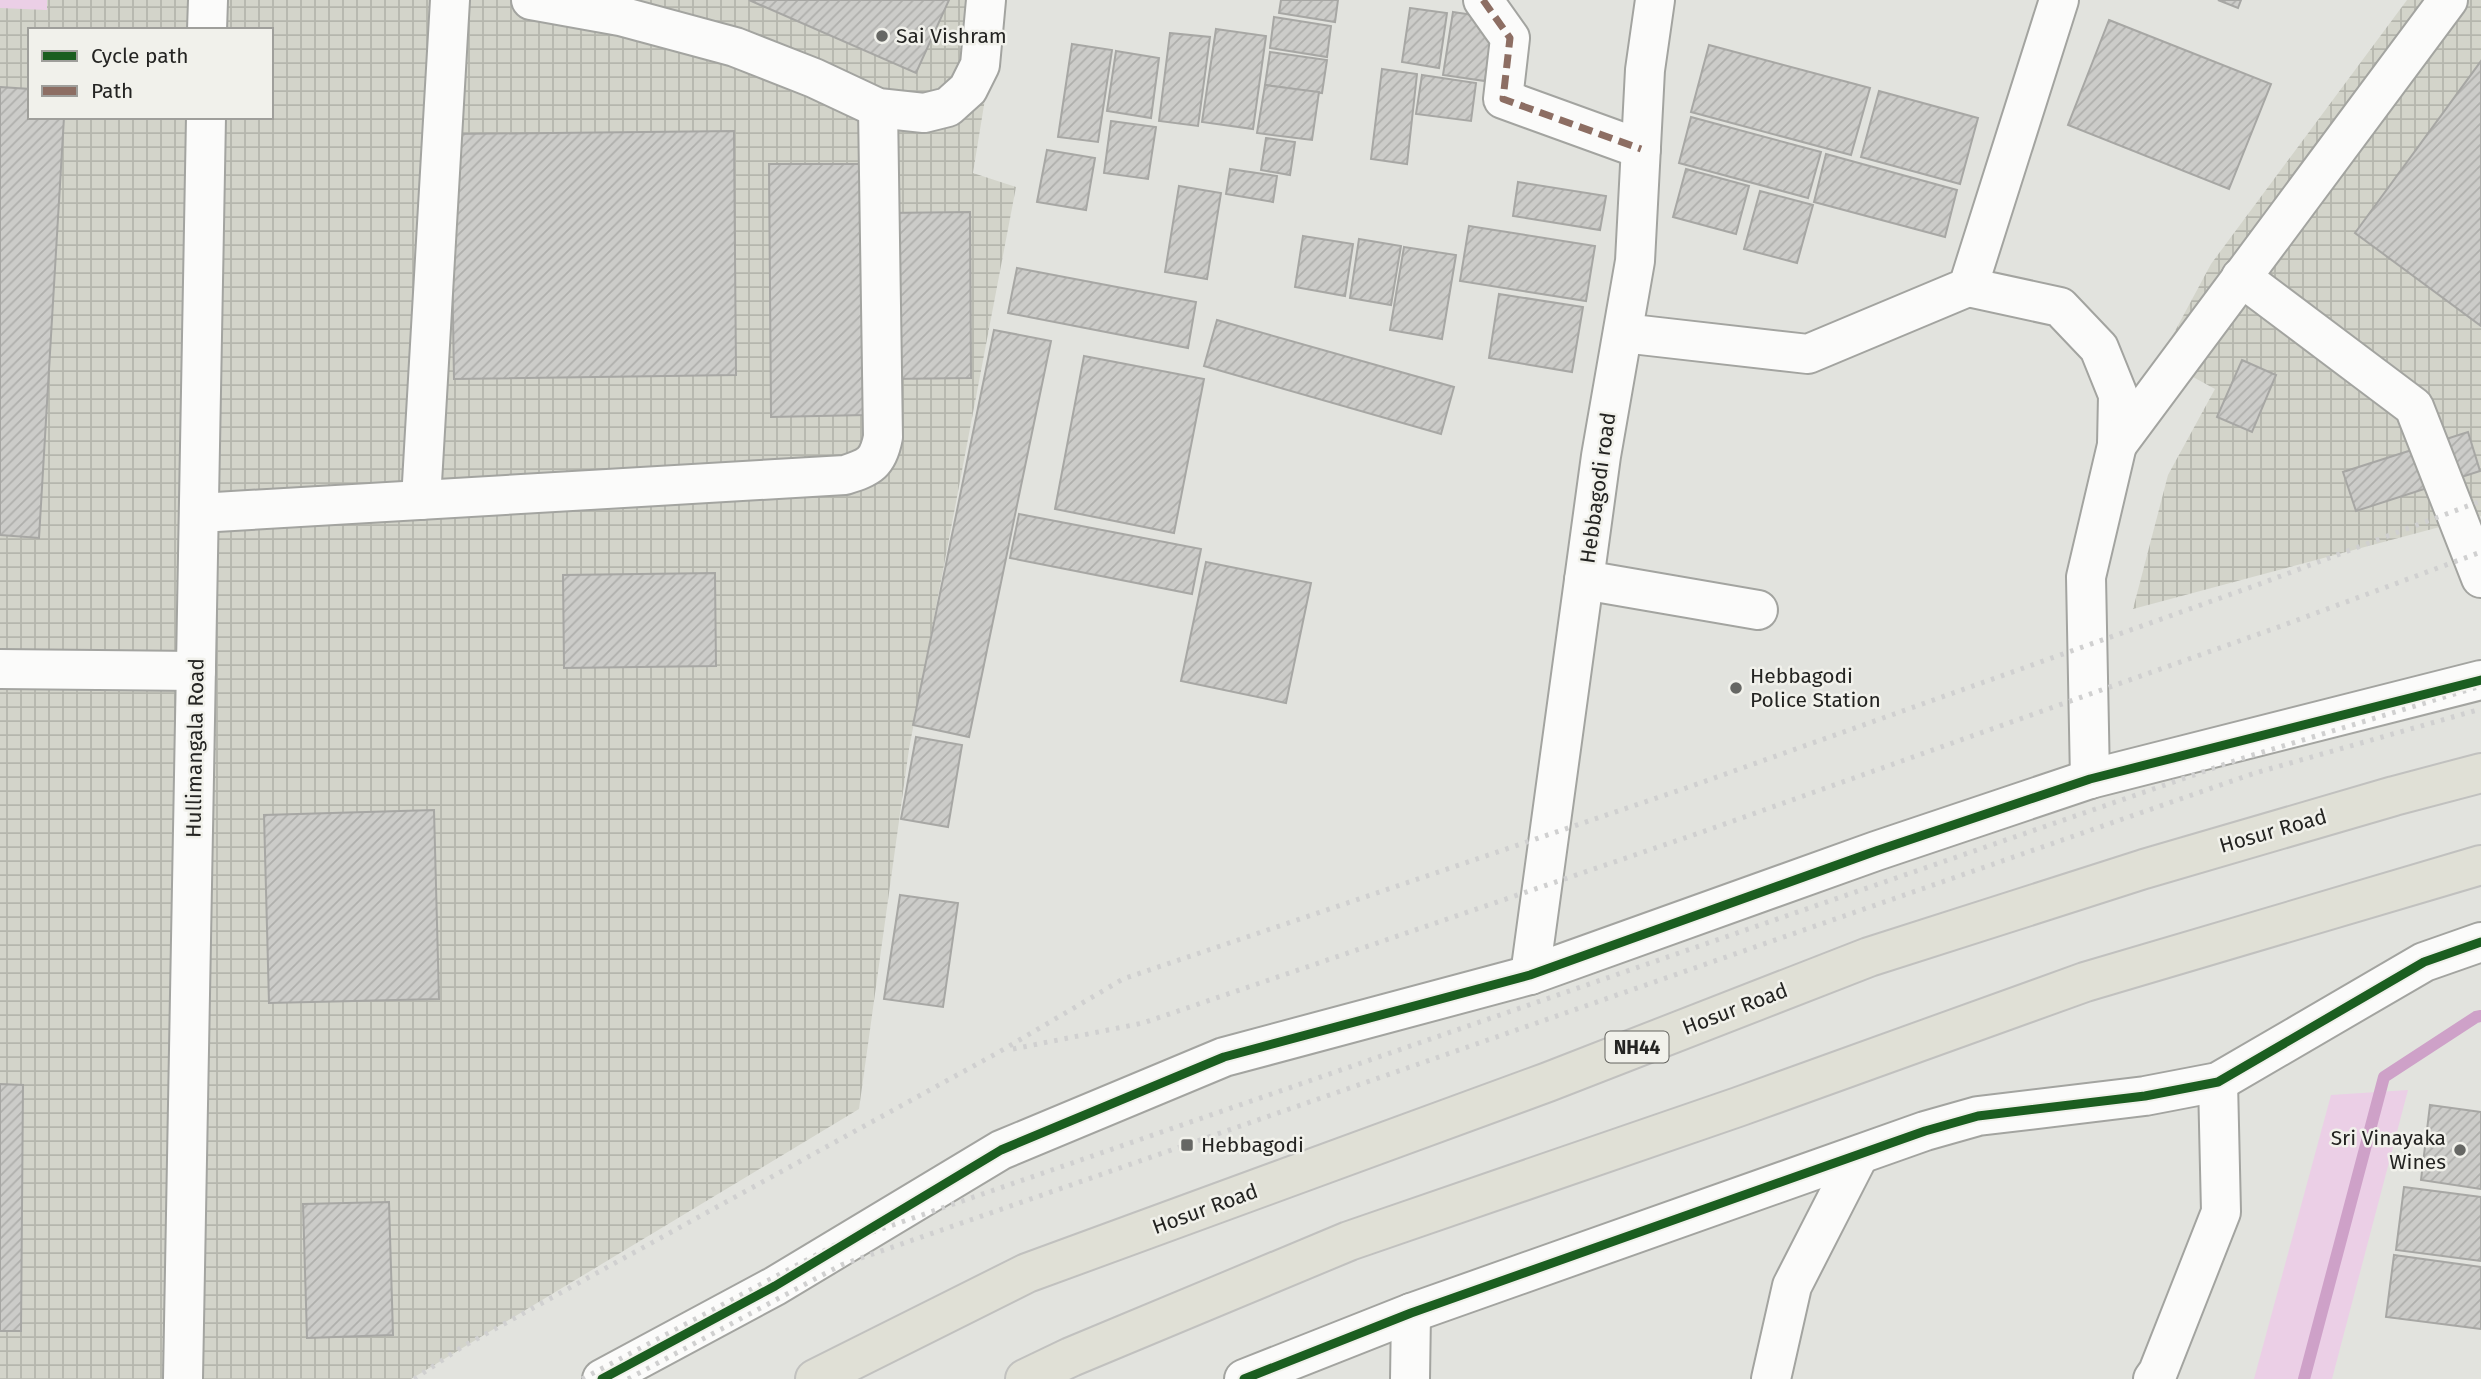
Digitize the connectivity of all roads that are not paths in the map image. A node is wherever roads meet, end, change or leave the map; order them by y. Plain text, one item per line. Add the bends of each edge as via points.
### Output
1 (208, 0) edge
2 (450, 0) edge
3 (531, 0) edge
4 (986, 0) edge
5 (1483, 0) edge
6 (1655, 0) edge
7 (2059, 0) edge
8 (2448, 0) edge
9 (207, 28) edge
10 (878, 108) junction
11 (206, 119) edge
12 (1641, 149) junction
13 (2241, 277) junction
14 (1968, 286) junction
15 (1623, 333) junction
16 (2117, 445) junction
17 (421, 500) junction
18 (199, 513) junction
19 (2481, 578) edge
20 (1584, 580) junction
21 (1758, 610) dead end
22 (0, 669) edge
23 (196, 671) junction
24 (2481, 680) edge
25 (2481, 773) edge
26 (2090, 779) junction
27 (2481, 865) edge
28 (2481, 942) edge
29 (1531, 975) junction
30 (2218, 1082) junction
31 (1859, 1155) junction
32 (1411, 1313) junction
33 (1307, 1365) edge
34 (183, 1379) edge
35 (602, 1379) edge
36 (815, 1379) edge
37 (1025, 1379) edge
38 (1244, 1379) edge
39 (1410, 1379) edge
40 (1771, 1379) edge
41 (2153, 1379) edge

1 - 9 street
2 - 17 street
3 - 10 street via 620,16 735,47
4 - 10 street via 980,65 968,89 948,107 924,113
5 - 12 street via 1510,38 1503,99
6 - 12 street, Hebbagodi road via 1644,70
7 - 14 street
8 - 13 street
10 - 17 street via 883,437 880,453 867,468 845,475
11 - 18 street, Hullimangala Road
12 - 15 street, Hebbagodi road via 1635,261
13 - 16 street
13 - 19 street via 2414,407
14 - 15 street via 1808,354
14 - 16 street via 2060,307 2099,348 2118,395
15 - 20 street, Hebbagodi road
16 - 26 street via 2086,577
17 - 18 street
18 - 23 street, Hullimangala Road
20 - 21 street
20 - 29 street, Hebbagodi road
22 - 23 street
23 - 34 street, Hullimangala Road
24 - 26 street
25 - 36 highway, Hosur Road / NH44 via 2144,869 1869,957 1548,1082 1027,1273
26 - 29 street
27 - 37 highway via 2085,982 1349,1241
28 - 30 street via 2424,962
29 - 35 street via 1224,1057 1001,1150 775,1286
30 - 31 street via 2145,1096 1978,1116
30 - 41 street via 2221,1212
31 - 32 street
31 - 40 street via 1791,1286
32 - 33 street
32 - 39 street
33 - 38 street

